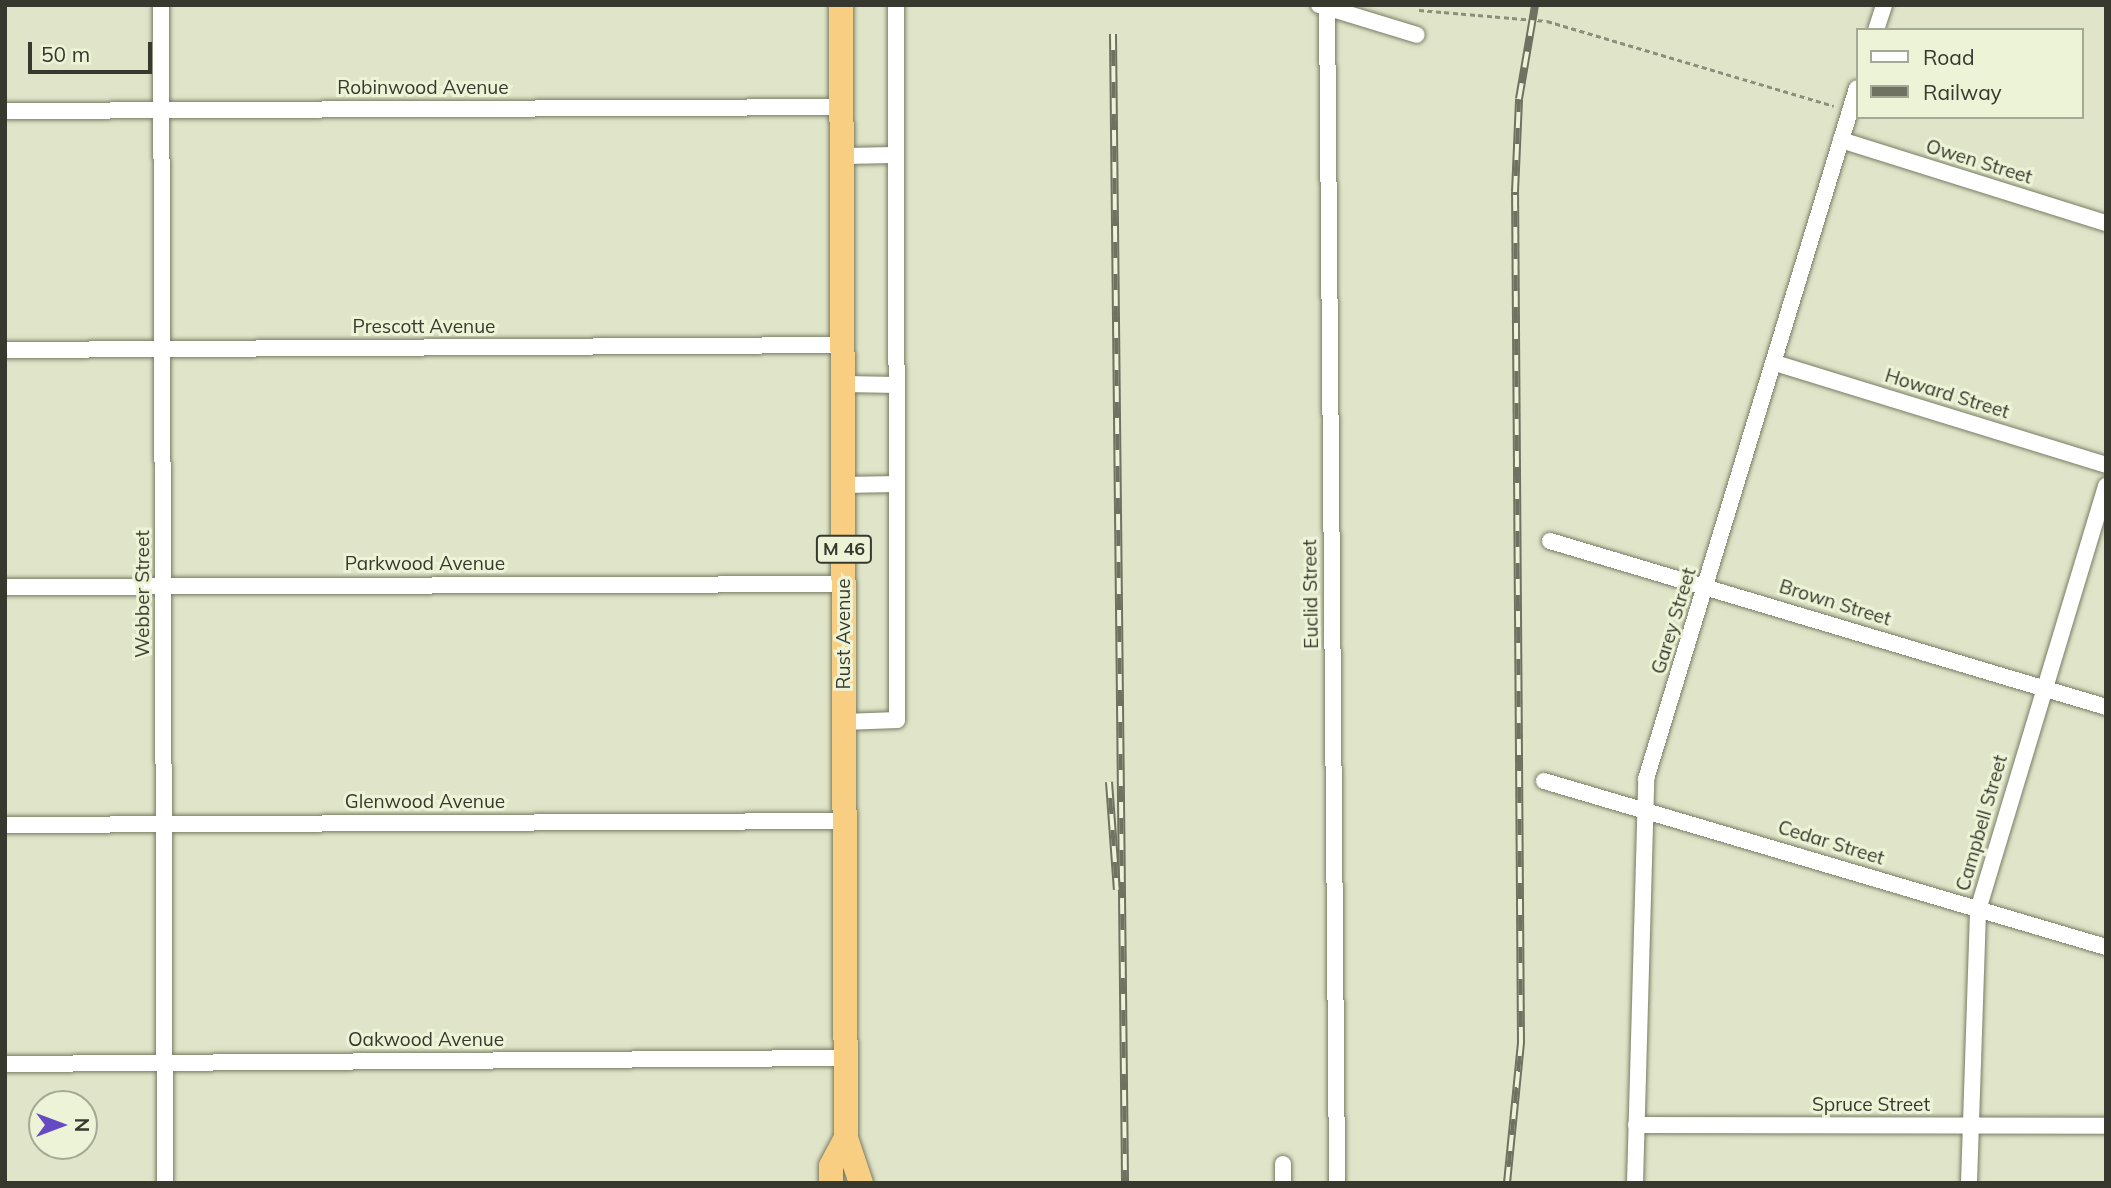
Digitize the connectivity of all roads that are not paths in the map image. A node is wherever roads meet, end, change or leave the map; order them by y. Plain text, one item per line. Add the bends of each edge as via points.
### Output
1 (161, 5) edge
2 (841, 5) edge
3 (896, 5) edge
4 (1884, 5) edge
5 (1324, 6) edge
6 (1877, 28) edge
7 (1417, 35) dead end
8 (1856, 91) edge
9 (842, 107) junction
10 (5, 111) edge
11 (162, 111) junction
12 (1841, 140) junction
13 (896, 155) junction
14 (842, 156) junction
15 (2106, 223) edge
16 (844, 345) junction
17 (162, 349) junction
18 (5, 350) edge
19 (1775, 363) junction
20 (844, 384) junction
21 (897, 385) junction
22 (2106, 465) edge
23 (897, 484) junction
24 (843, 485) junction
25 (2106, 486) edge
26 (1550, 541) dead end
27 (844, 583) junction
28 (164, 586) junction
29 (1706, 586) junction
30 (5, 587) edge
31 (2042, 688) junction
32 (2106, 707) edge
33 (844, 722) junction
34 (1544, 781) dead end
35 (1642, 807) junction
36 (846, 821) junction
37 (165, 824) junction
38 (5, 825) edge
39 (1978, 910) junction
40 (2106, 947) edge
41 (847, 1058) junction
42 (166, 1063) junction
43 (5, 1064) edge
44 (1636, 1125) junction
45 (1972, 1126) junction
46 (2106, 1126) edge
47 (846, 1138) junction
48 (1283, 1164) dead end
49 (165, 1183) edge
50 (831, 1183) edge
51 (861, 1183) edge
52 (1283, 1183) edge
53 (1337, 1183) edge
54 (1635, 1183) edge
55 (1969, 1183) edge

1 - 11 street, Webber Street
2 - 9 highway, Rust Avenue / M 46
3 - 13 street
4 - 6 street
5 - 7 street
5 - 53 street, Euclid Street
8 - 12 street, Garey Street
9 - 11 street, Robinwood Avenue
9 - 14 highway, Rust Avenue / M 46
10 - 11 street, Robinwood Avenue
11 - 17 street, Webber Street
12 - 15 street, Owen Street
12 - 19 street, Garey Street
13 - 14 street
13 - 21 street
14 - 16 highway, Rust Avenue / M 46
16 - 17 street, Prescott Avenue
16 - 20 highway, Rust Avenue / M 46
17 - 18 street, Prescott Avenue
17 - 28 street, Webber Street
19 - 22 street, Howard Street
19 - 29 street, Garey Street
20 - 21 street
20 - 24 highway, Rust Avenue / M 46
21 - 23 street
23 - 24 street
23 - 33 street via 897,720
24 - 27 highway, Rust Avenue / M 46
25 - 31 street, Campbell Street
26 - 29 street, Brown Street
27 - 28 street, Parkwood Avenue
27 - 33 highway, Rust Avenue / M 46
28 - 30 street, Parkwood Avenue
28 - 37 street, Webber Street
29 - 31 street, Brown Street
29 - 35 street, Garey Street
31 - 32 street, Brown Street
31 - 39 street, Campbell Street
33 - 36 highway, Rust Avenue / M 46
34 - 35 street, Cedar Street
35 - 39 street, Cedar Street
35 - 44 street, Garey Street
36 - 37 street, Glenwood Avenue
36 - 41 highway, Rust Avenue / M 46
37 - 38 street, Glenwood Avenue
37 - 42 street, Webber Street
39 - 40 street, Cedar Street
39 - 45 street, Campbell Street
41 - 42 street, Oakwood Avenue
41 - 47 highway, Rust Avenue / M 46
42 - 43 street, Oakwood Avenue
42 - 49 street, Webber Street
44 - 45 street, Spruce Street
44 - 54 street, Garey Street
45 - 46 street, Spruce Street
45 - 55 street, Campbell Street
47 - 50 highway, Rust Avenue / M 46 via 831,1166
47 - 51 highway, Rust Avenue / M 46
48 - 52 street

